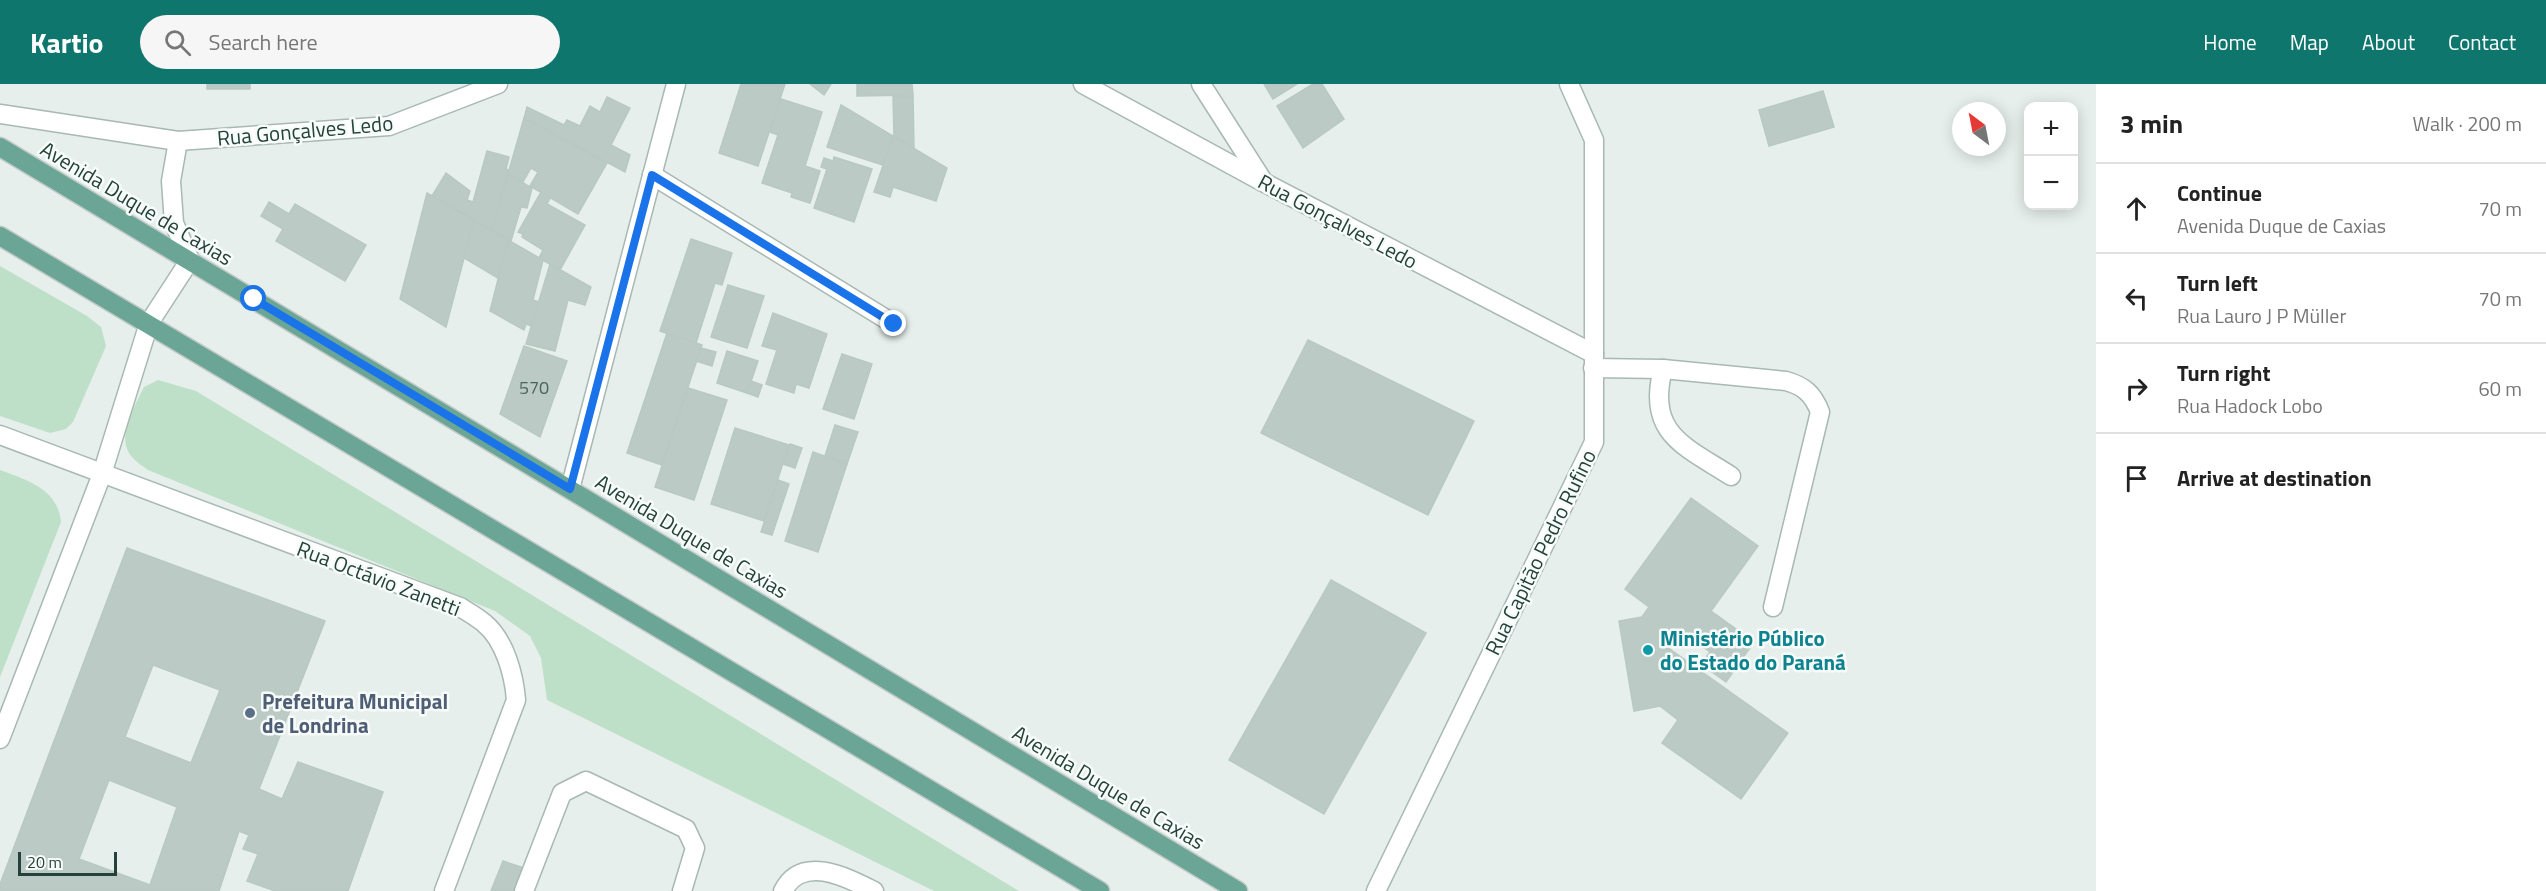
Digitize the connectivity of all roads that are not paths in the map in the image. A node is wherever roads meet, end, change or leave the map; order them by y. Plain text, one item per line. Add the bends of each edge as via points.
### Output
1 (498, 84) edge
2 (676, 84) edge
3 (1201, 84) edge
4 (1569, 84) edge
5 (1090, 86) edge
6 (0, 114) edge
7 (178, 141) junction
8 (0, 147) edge
9 (652, 175) junction
10 (1263, 182) junction
11 (0, 236) edge
12 (190, 260) junction
13 (149, 323) junction
14 (894, 324) dead end
15 (1594, 361) junction
16 (1663, 369) junction
17 (0, 435) edge
18 (102, 474) junction
19 (1731, 476) dead end
20 (570, 489) junction
21 (1773, 607) dead end
22 (0, 739) edge
23 (444, 891) edge
24 (524, 891) edge
25 (682, 891) edge
26 (783, 891) edge
27 (874, 891) edge
28 (1100, 891) edge
29 (1238, 891) edge
30 (1376, 891) edge

1 - 7 street, Rua Gonçalves Ledo via 389,126
2 - 9 street
3 - 10 street
4 - 15 street, Rua Capitão Pedro Rufino via 1594,140
5 - 10 street, Rua Gonçalves Ledo
6 - 7 street, Rua Gonçalves Ledo
7 - 12 street via 171,181 174,223
8 - 12 main road, Avenida Duque de Caxias
9 - 14 street
9 - 20 street
10 - 15 street, Rua Gonçalves Ledo
11 - 13 main road
12 - 13 street
12 - 20 main road, Avenida Duque de Caxias
13 - 18 street
13 - 28 main road
15 - 16 street
15 - 30 street, Rua Capitão Pedro Rufino via 1594,442
16 - 19 street via 1658,387 1663,425 1683,445
16 - 21 street via 1786,381 1798,384 1815,399 1820,412
17 - 18 street, Rua Octávio Zanetti
18 - 22 street
18 - 23 street, Rua Octávio Zanetti via 460,607 486,624 507,657 516,700
20 - 29 main road, Avenida Duque de Caxias
24 - 25 street via 562,793 586,781 686,829 695,848
26 - 27 street via 799,873 814,869

